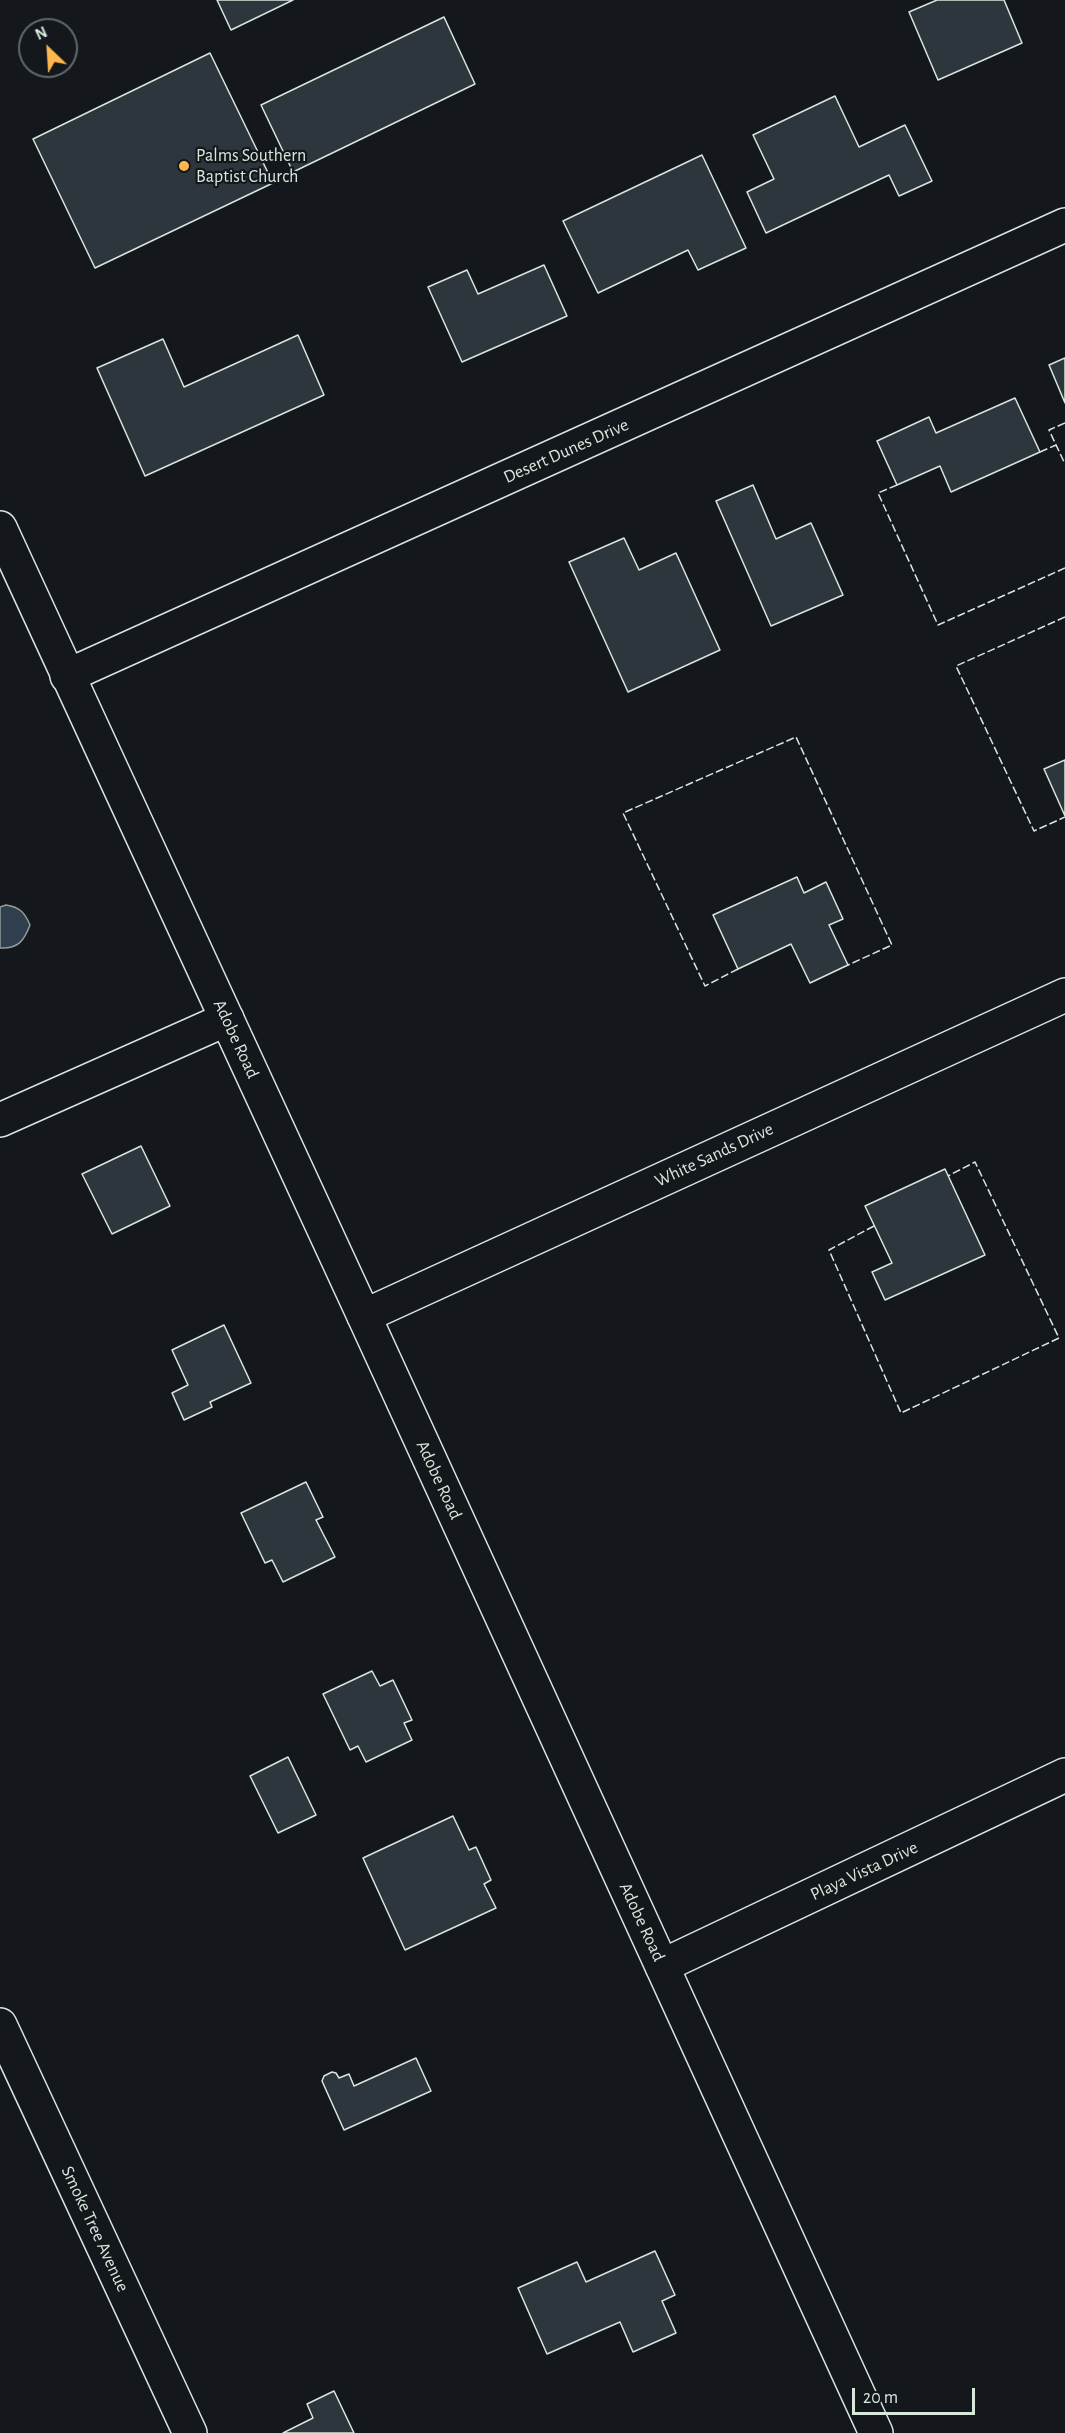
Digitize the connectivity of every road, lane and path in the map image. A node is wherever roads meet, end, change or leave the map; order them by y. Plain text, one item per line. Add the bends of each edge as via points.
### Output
1 (1065, 225) edge
2 (0, 528) edge
3 (67, 676) junction
4 (1065, 995) edge
5 (226, 1019) junction
6 (0, 1120) edge
7 (364, 1316) junction
8 (1065, 1775) edge
9 (662, 1966) junction
10 (0, 2025) edge
11 (190, 2433) edge
12 (876, 2433) edge

1 - 3 street, Desert Dunes Drive
2 - 3 street, Adobe Road
3 - 5 street, Adobe Road
4 - 7 street, White Sands Drive
5 - 6 street
5 - 7 street, Adobe Road
7 - 9 street, Adobe Road
8 - 9 street, Playa Vista Drive
9 - 12 street, Adobe Road
10 - 11 street, Smoke Tree Avenue

